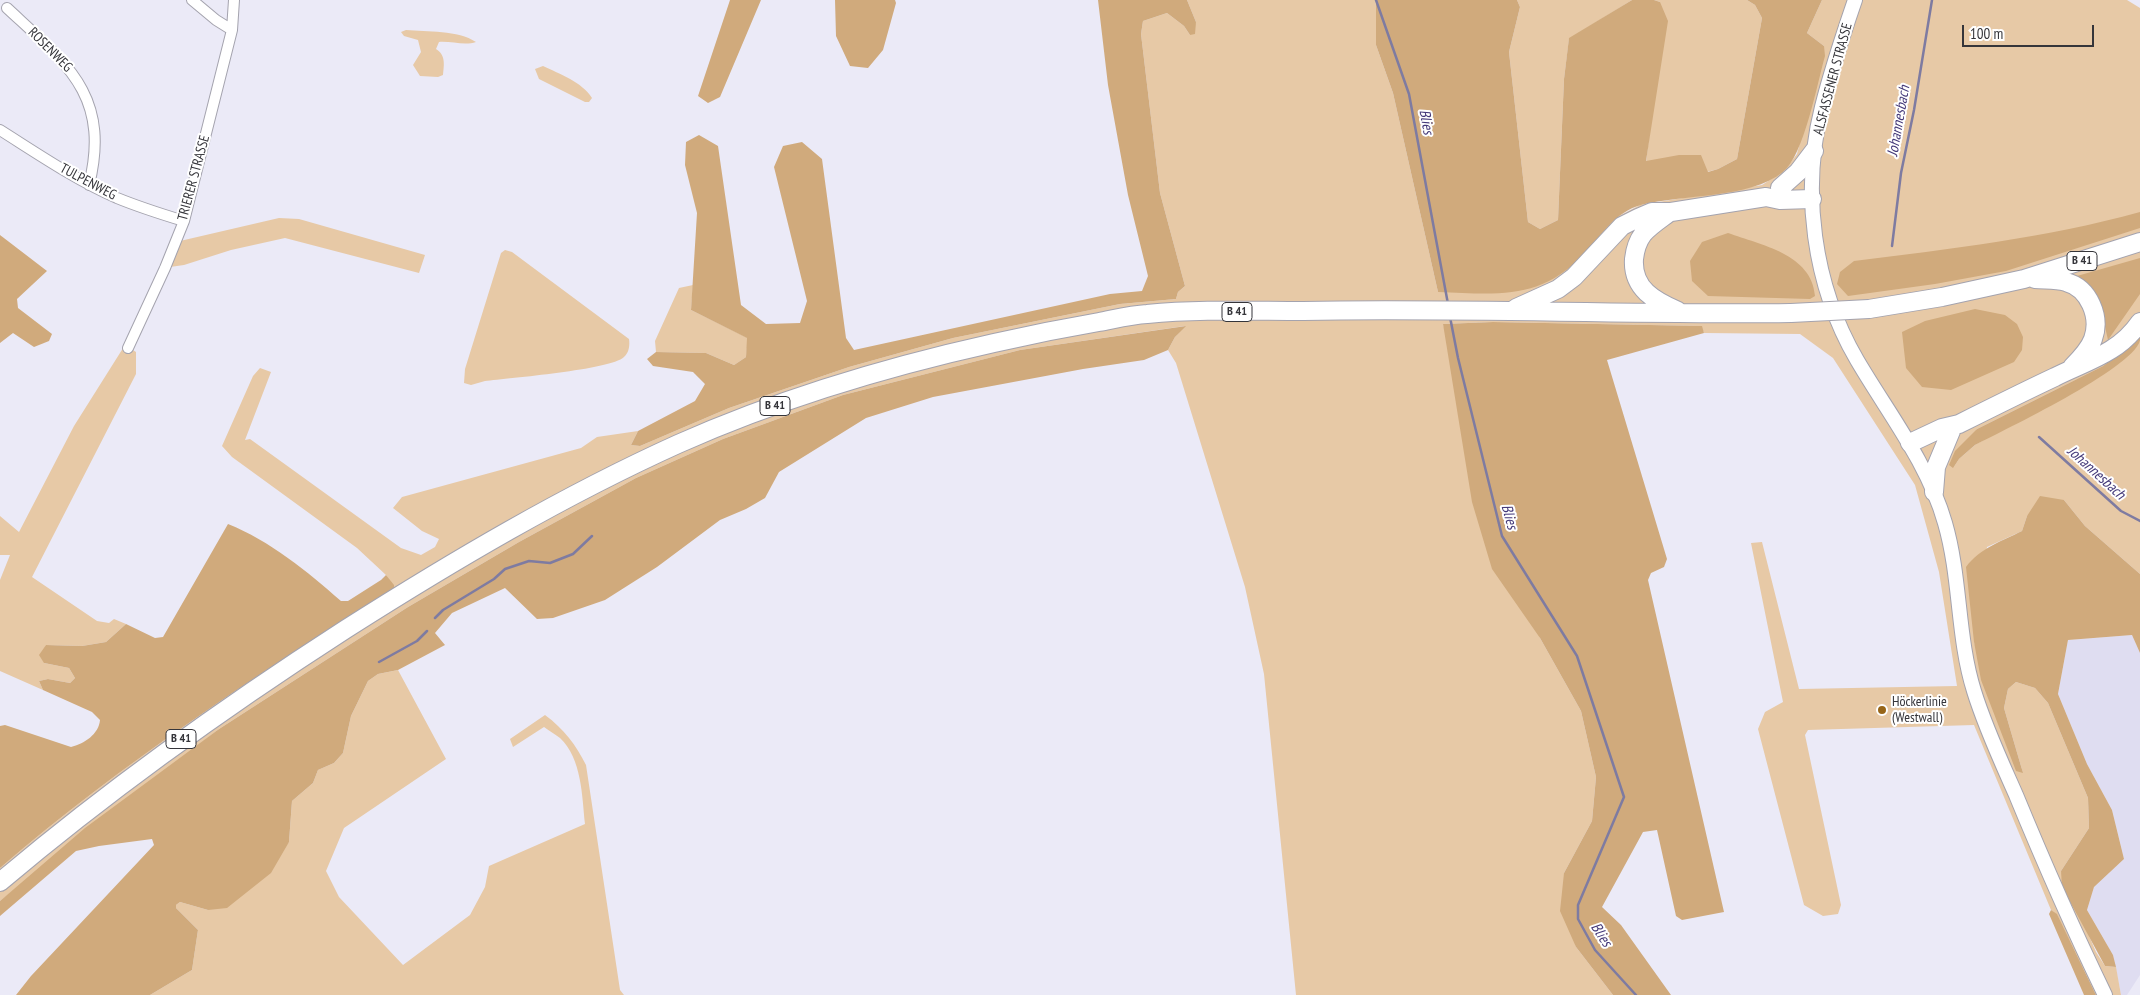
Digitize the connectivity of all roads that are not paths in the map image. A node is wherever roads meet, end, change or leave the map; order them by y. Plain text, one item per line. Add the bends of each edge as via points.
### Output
1 (192, 0) edge
2 (234, 0) edge
3 (1856, 0) edge
4 (8, 8) dead end
5 (232, 30) junction
6 (0, 130) edge
7 (1814, 151) junction
8 (89, 184) junction
9 (1773, 193) junction
10 (1812, 194) junction
11 (1671, 212) junction
12 (184, 220) junction
13 (2140, 242) edge
14 (2024, 279) junction
15 (1507, 310) junction
16 (1685, 314) junction
17 (2140, 322) edge
18 (128, 348) dead end
19 (2070, 369) junction
20 (1955, 428) junction
21 (1913, 448) junction
22 (1934, 492) junction
23 (0, 882) edge
24 (2105, 995) edge

1 - 5 street
2 - 5 street, TRIERER STRASSE
3 - 7 main road, ALSFASSENER STRASSE via 1821,108
4 - 8 street, ROSENWEG via 66,63 85,91 92,109 96,150
5 - 12 street, TRIERER STRASSE
6 - 8 street, TULPENWEG
7 - 9 highway via 1798,172
7 - 10 main road, ALSFASSENER STRASSE
8 - 12 street, TULPENWEG via 118,198
9 - 10 highway
9 - 11 highway
10 - 21 main road, ALSFASSENER STRASSE via 1818,256 1832,309 1855,357
11 - 15 highway via 1652,212 1622,226 1574,277 1558,289
11 - 16 highway via 1642,235 1635,248 1636,279 1644,292 1658,303
12 - 18 street, TRIERER STRASSE
13 - 14 highway, B 41
14 - 16 highway, B 41, bridge via 1869,309
14 - 19 highway via 2067,282 2086,295 2096,326 2094,338
15 - 16 highway, B 41
15 - 23 highway, B 41 via 1145,314 951,352 848,380 755,413 681,443 574,495 433,575 204,723
17 - 19 highway via 2121,343 2097,359
19 - 20 highway
20 - 21 highway
20 - 22 highway via 1936,467
21 - 22 main road, ALSFASSENER STRASSE
22 - 24 main road, ALSFASSENER STRASSE via 1952,550 1963,654 1974,693 2054,886

